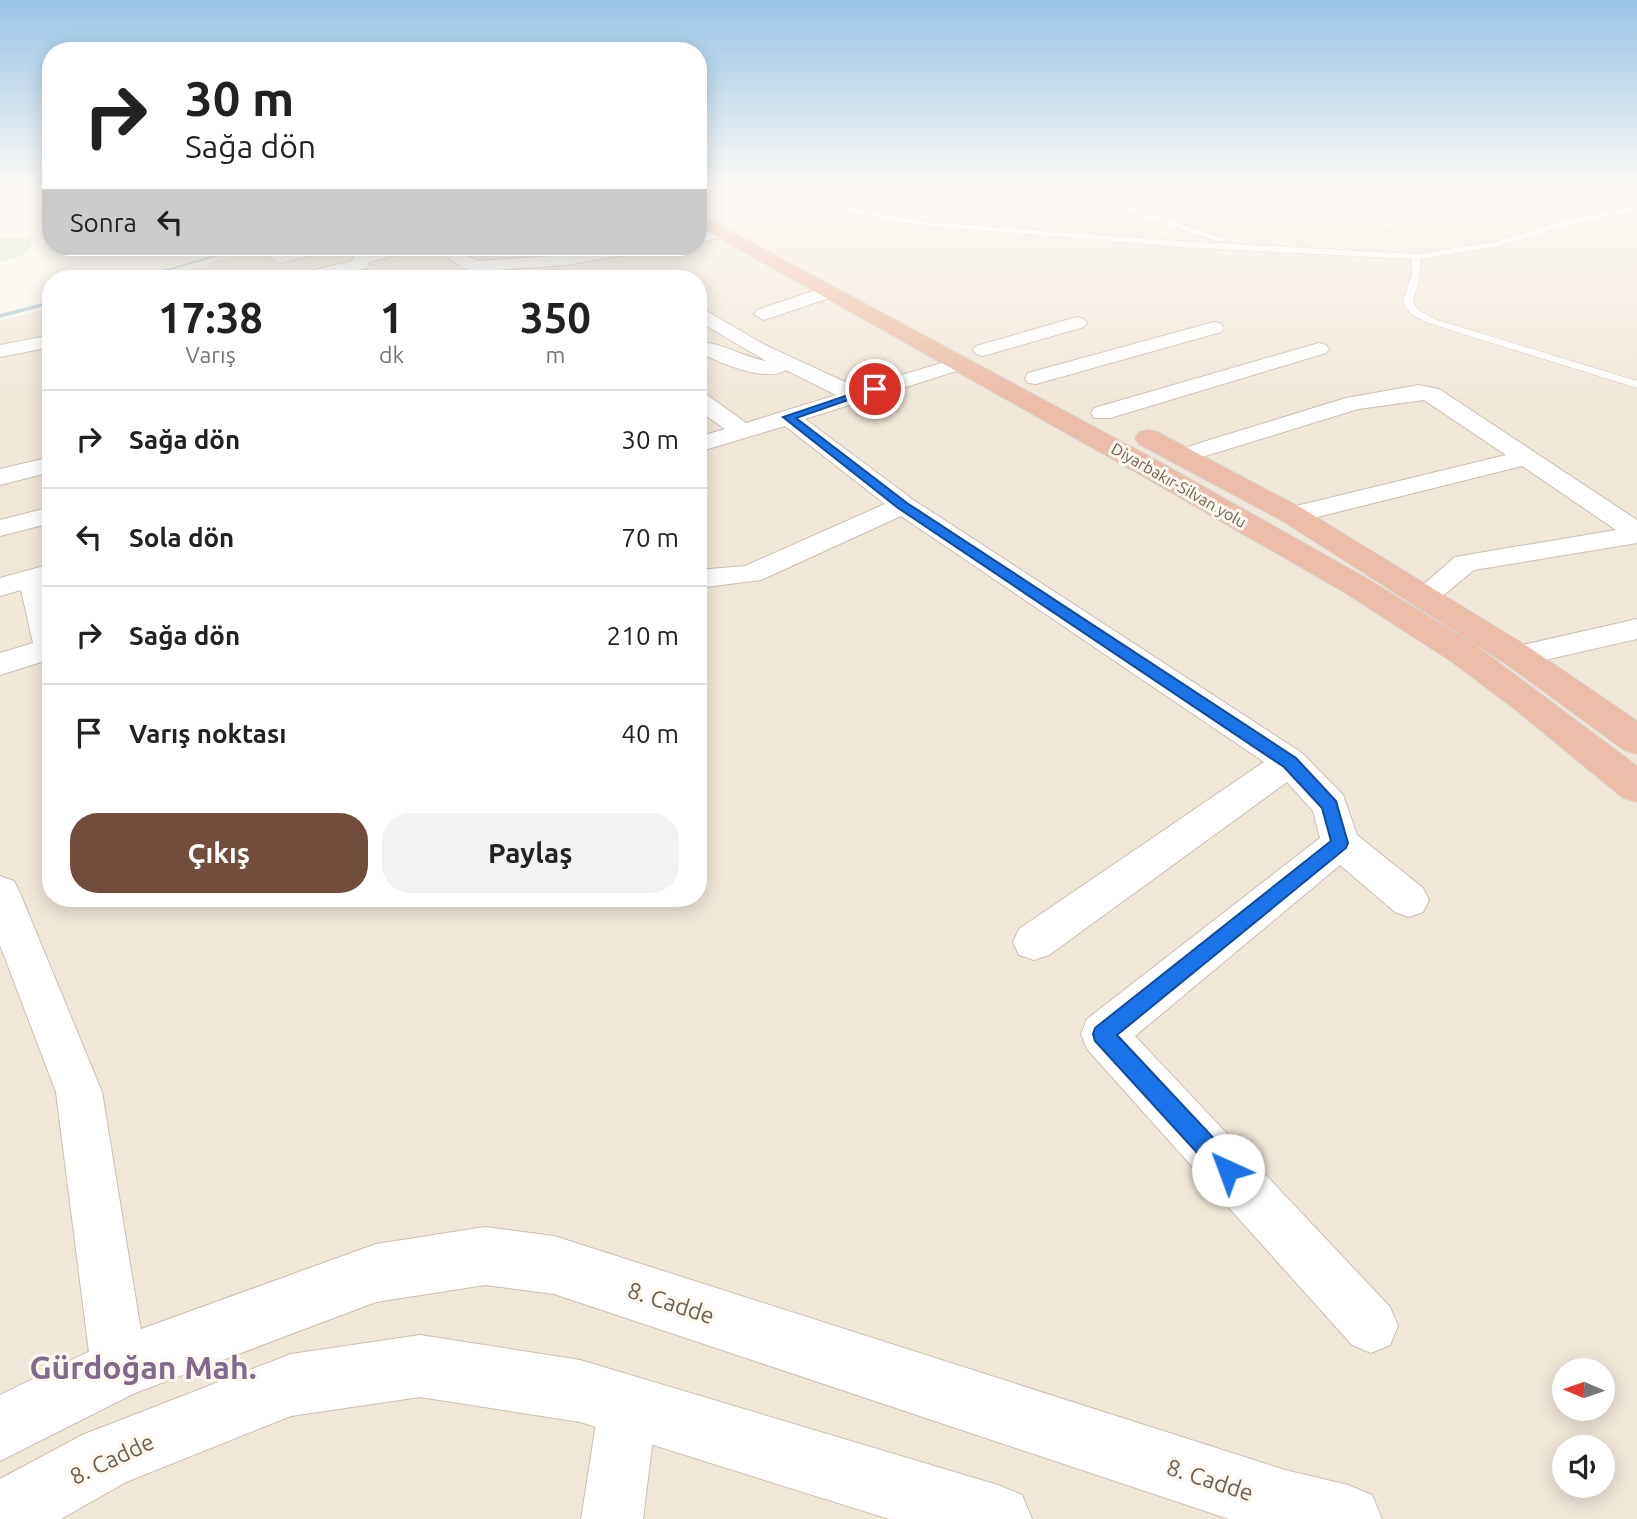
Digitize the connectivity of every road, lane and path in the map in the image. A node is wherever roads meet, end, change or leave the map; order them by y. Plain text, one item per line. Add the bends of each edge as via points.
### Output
1 (1416, 257) edge
2 (352, 258) edge
3 (379, 258) edge
4 (455, 258) edge
5 (529, 258) edge
6 (585, 258) edge
7 (758, 258) edge
8 (798, 258) edge
9 (536, 263) junction
10 (364, 264) junction
11 (338, 270) edge
12 (474, 270) edge
13 (495, 270) edge
14 (543, 270) edge
15 (828, 292) junction
16 (764, 314) dead end
17 (707, 318) edge
18 (1077, 323) dead end
19 (1214, 328) dead end
20 (42, 343) edge
21 (707, 348) edge
22 (1319, 349) dead end
23 (0, 351) edge
24 (972, 357) junction
25 (797, 370) junction
26 (1037, 378) junction
27 (1637, 386) edge
28 (854, 395) junction
29 (707, 405) edge
30 (1102, 413) junction
31 (798, 425) junction
32 (743, 431) junction
33 (707, 442) edge
34 (1182, 456) junction
35 (1526, 458) junction
36 (707, 463) edge
37 (42, 466) edge
38 (0, 477) edge
39 (903, 505) junction
40 (1293, 515) junction
41 (42, 517) edge
42 (0, 528) edge
43 (1637, 534) edge
44 (42, 576) edge
45 (707, 578) edge
46 (0, 587) edge
47 (1424, 597) junction
48 (1637, 629) edge
49 (42, 651) edge
50 (1518, 656) junction
51 (0, 664) edge
52 (1635, 736) edge
53 (1290, 762) junction
54 (1637, 787) edge
55 (1340, 843) junction
56 (0, 893) edge
57 (1409, 900) dead end
58 (1034, 942) dead end
59 (1371, 1326) dead end
60 (119, 1368) junction
61 (628, 1405) junction
62 (0, 1429) edge
63 (0, 1516) edge
64 (992, 1518) edge
65 (612, 1519) edge
66 (1348, 1519) edge

1 - 27 lane via 1408,302 1414,312
2 - 10 street
3 - 10 street
4 - 12 street
5 - 9 street
6 - 9 street
7 - 15 highway, Diyarbakır-Silvan yolu
8 - 24 highway, Diyarbakır-Silvan yolu
9 - 13 street
9 - 14 street
10 - 11 street
15 - 16 street
15 - 24 highway, Diyarbakır-Silvan yolu
17 - 25 street
18 - 24 street
19 - 26 street
20 - 23 street
21 - 25 street via 750,366
22 - 30 street
24 - 26 highway, Diyarbakır-Silvan yolu
24 - 28 street
24 - 54 highway, Diyarbakır-Silvan yolu via 1463,653
25 - 28 street
26 - 30 highway, Diyarbakır-Silvan yolu
28 - 31 street
29 - 32 street
30 - 34 highway, Diyarbakır-Silvan yolu
31 - 32 street
31 - 36 street
31 - 39 street
32 - 33 street
34 - 35 street via 1354,403 1419,392 1431,394
34 - 40 highway, Diyarbakır-Silvan yolu
35 - 40 street
35 - 43 street
37 - 38 street
39 - 45 street via 751,574
39 - 53 street
40 - 47 highway, Diyarbakır-Silvan yolu
41 - 42 street
43 - 47 street via 1465,563
44 - 46 street
47 - 50 highway, Diyarbakır-Silvan yolu
48 - 50 street
49 - 51 street
50 - 52 highway, Diyarbakır-Silvan yolu
53 - 55 street via 1330,805
53 - 58 street
55 - 57 street
55 - 59 street via 1103,1034
56 - 60 street via 79,1092
60 - 62 street, 8. Cadde
60 - 66 street, 8. Cadde via 376,1273 496,1257 555,1265 1285,1504
61 - 63 street, 8. Cadde via 580,1391 420,1366 291,1385 104,1458
61 - 64 street, 8. Cadde
61 - 65 street

